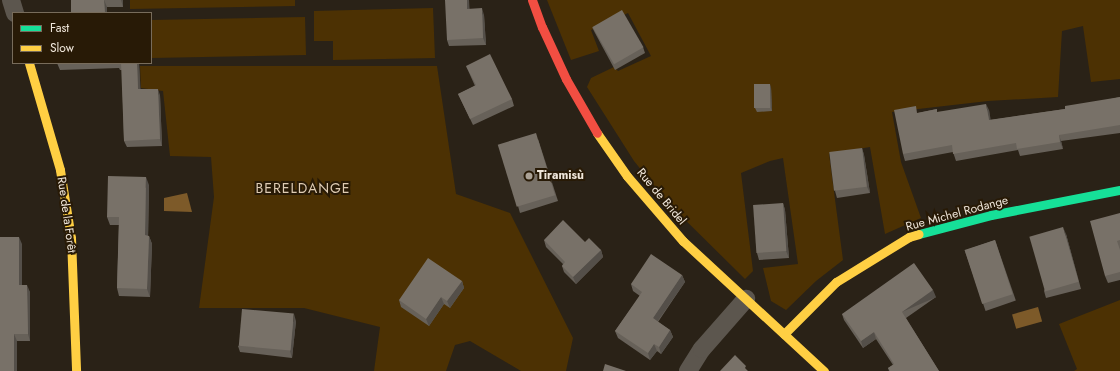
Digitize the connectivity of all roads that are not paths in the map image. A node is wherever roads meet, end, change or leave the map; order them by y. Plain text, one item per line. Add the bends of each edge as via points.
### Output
1 (11, 0) edge
2 (532, 0) edge
3 (15, 12) edge
4 (30, 64) edge
5 (1120, 190) edge
6 (746, 299) junction
7 (784, 334) junction
8 (76, 371) edge
9 (688, 371) edge
10 (824, 371) edge

1 - 3 street
2 - 6 street, Rue de Bridel via 566,79 592,126 627,176 683,241
4 - 8 street, Rue de la Forêt via 58,163 70,238
5 - 7 street, Rue Michel Rodange via 991,215 909,237 836,282
6 - 7 street, Rue de Bridel
6 - 9 street via 702,349
7 - 10 street, Rue de Bridel

